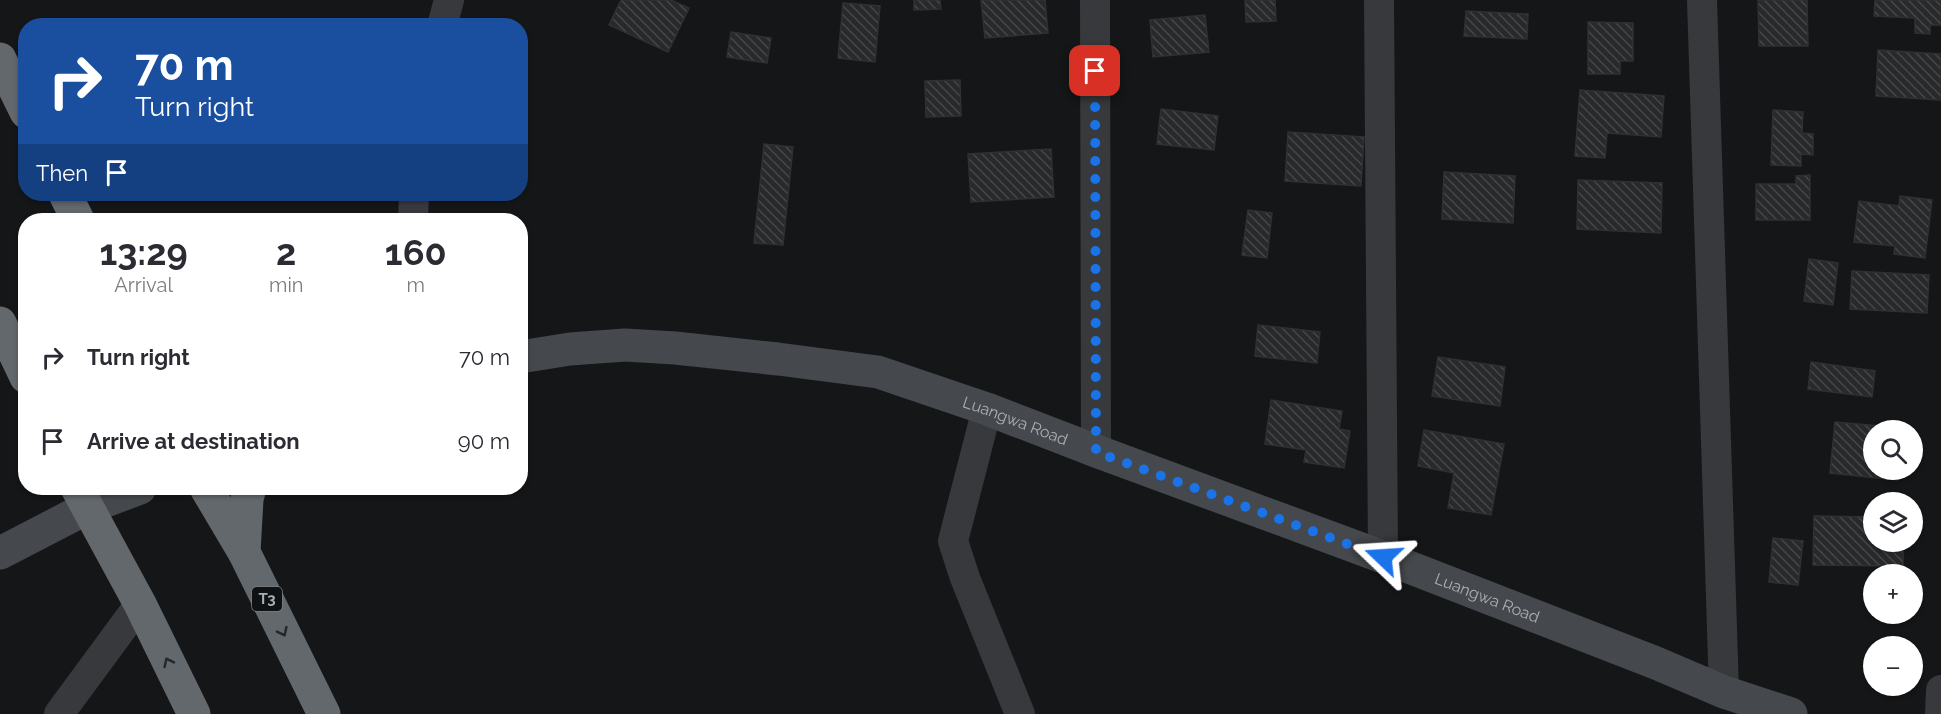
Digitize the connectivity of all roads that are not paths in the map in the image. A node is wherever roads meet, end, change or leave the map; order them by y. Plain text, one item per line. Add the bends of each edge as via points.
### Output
1 (449, 0) edge
2 (1095, 0) edge
3 (1379, 0) edge
4 (1702, 0) edge
5 (444, 18) edge
6 (0, 59) edge
7 (18, 96) edge
8 (0, 323) edge
9 (528, 356) edge
10 (18, 360) edge
11 (987, 409) junction
12 (1096, 452) junction
13 (99, 495) edge
14 (210, 495) edge
15 (248, 495) edge
16 (82, 498) edge
17 (243, 552) junction
18 (0, 553) edge
19 (1383, 557) junction
20 (140, 604) junction
21 (1941, 690) edge
22 (1724, 692) junction
23 (59, 714) edge
24 (194, 714) edge
25 (324, 714) edge
26 (1020, 714) edge
27 (1791, 714) edge
28 (1940, 714) edge

1 - 5 street
2 - 12 street
3 - 19 street
4 - 22 street
6 - 7 highway
8 - 10 highway
9 - 11 street, Luangwa Road via 625,345 778,359 878,372
11 - 12 street, Luangwa Road
11 - 26 street via 953,541
12 - 19 street, Luangwa Road
13 - 16 street
14 - 17 highway, T3
15 - 17 highway
16 - 18 street
16 - 20 highway
17 -> 25 highway, T3
19 - 22 street, Luangwa Road
20 - 23 street
24 -> 20 highway
21 - 28 street
22 - 27 street, Luangwa Road

